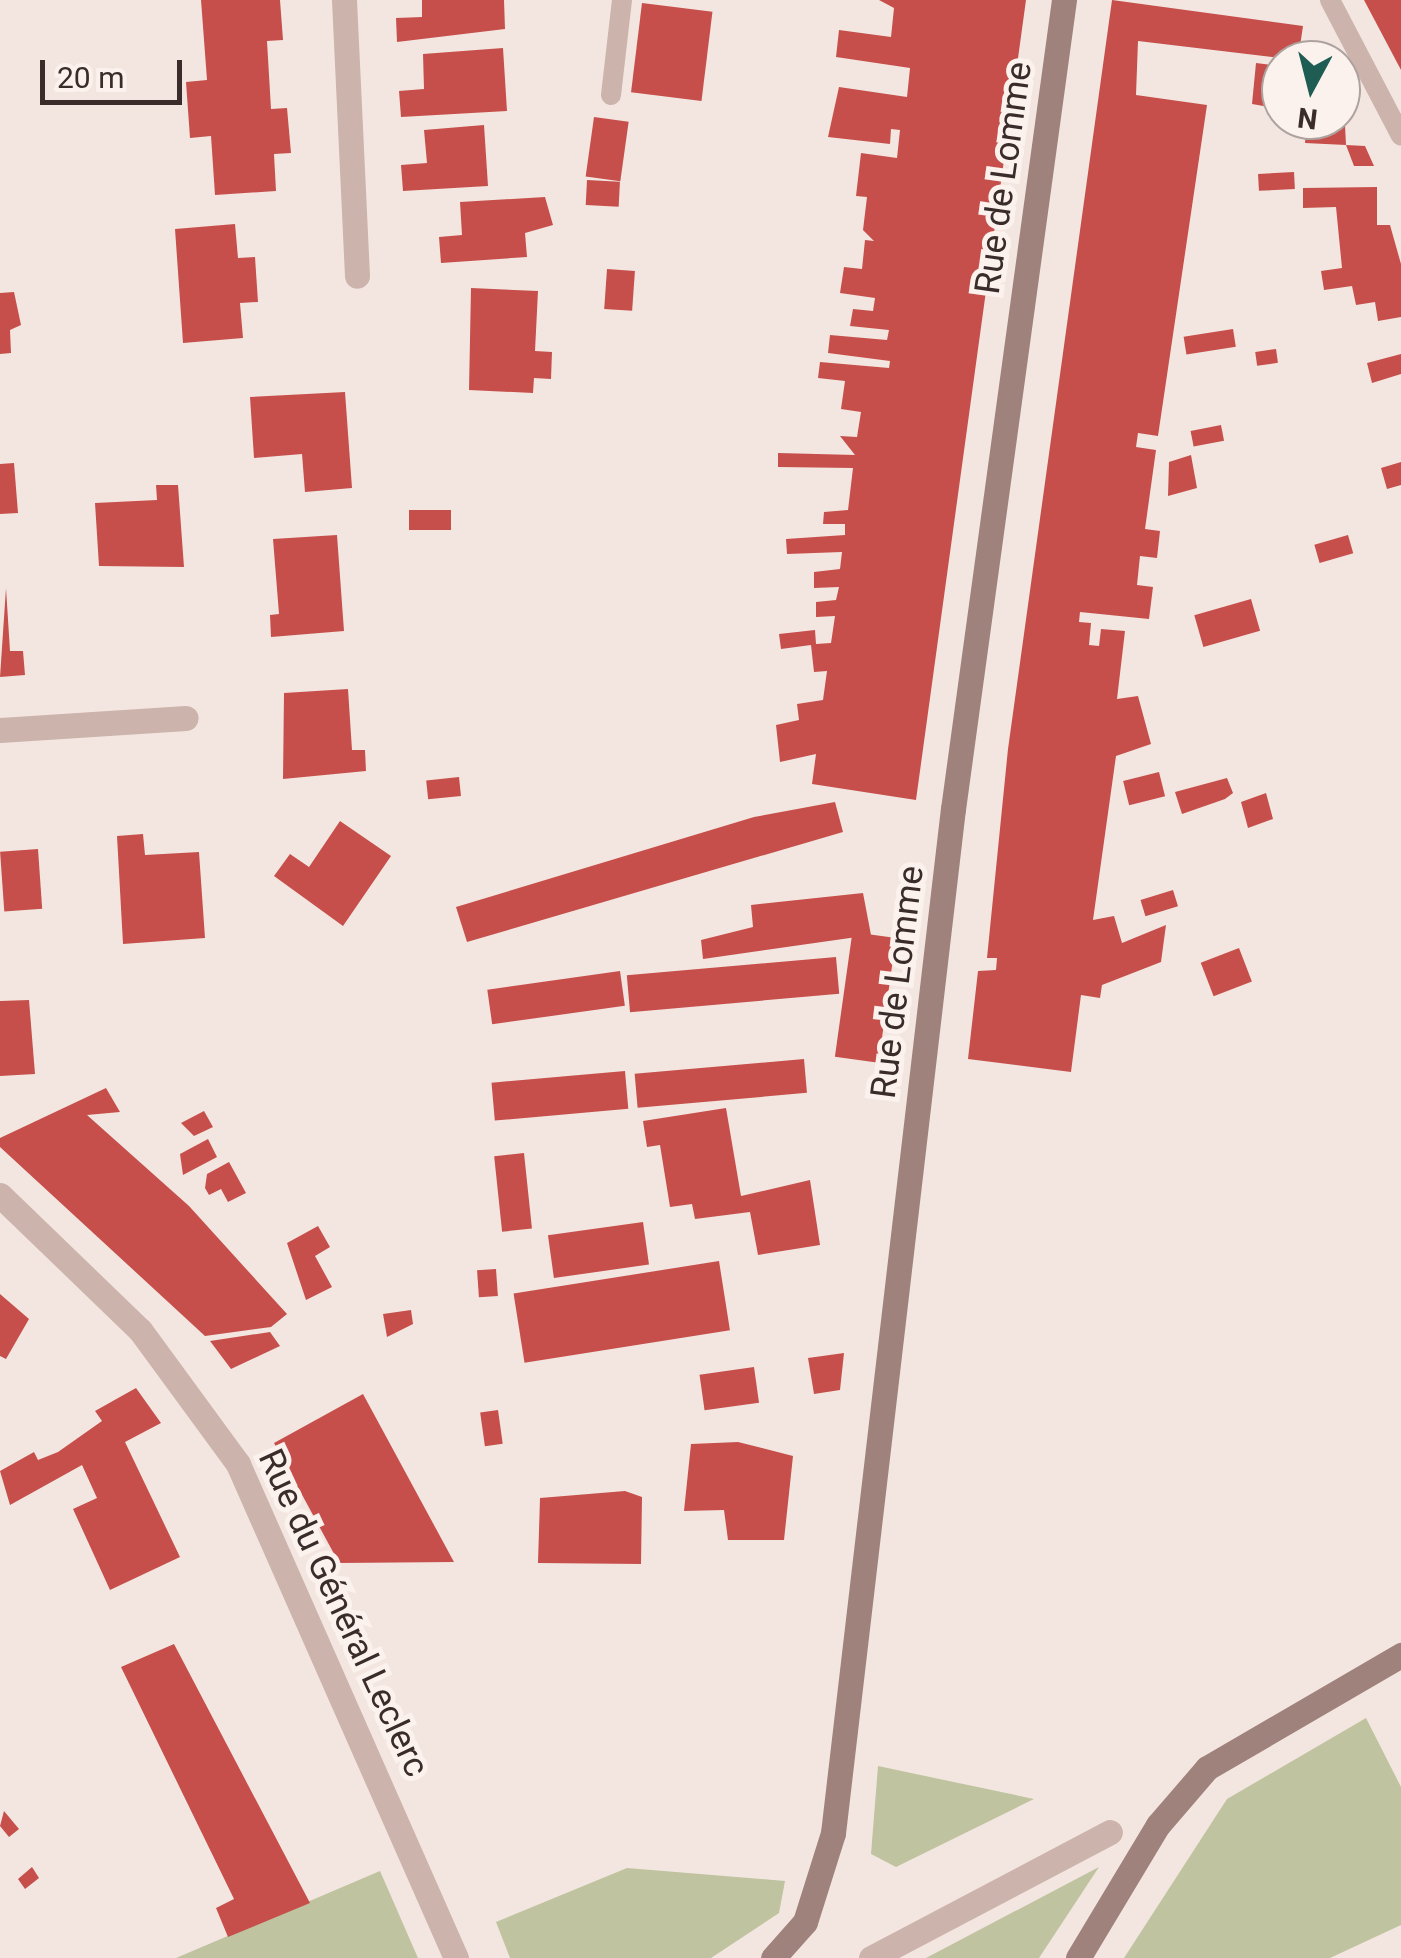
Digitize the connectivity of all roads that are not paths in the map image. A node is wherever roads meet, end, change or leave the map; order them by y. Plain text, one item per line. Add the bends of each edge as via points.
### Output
1 (344, 0) edge
2 (622, 0) edge
3 (1064, 0) edge
4 (1330, 0) edge
5 (611, 95) dead end
6 (1401, 136) edge
7 (356, 276) dead end
8 (186, 718) dead end
9 (0, 730) edge
10 (0, 1195) edge
11 (1401, 1655) edge
12 (1110, 1832) dead end
13 (456, 1958) edge
14 (773, 1958) edge
15 (871, 1958) edge
16 (1078, 1958) edge

1 - 7 street
2 - 5 lane
3 - 14 main road, Rue de Lomme via 955,791 833,1834 805,1922
4 - 6 lane
8 - 9 street
10 - 13 street, Rue du Général Leclerc via 140,1330 238,1464
11 - 16 main road via 1198,1776
12 - 15 street

